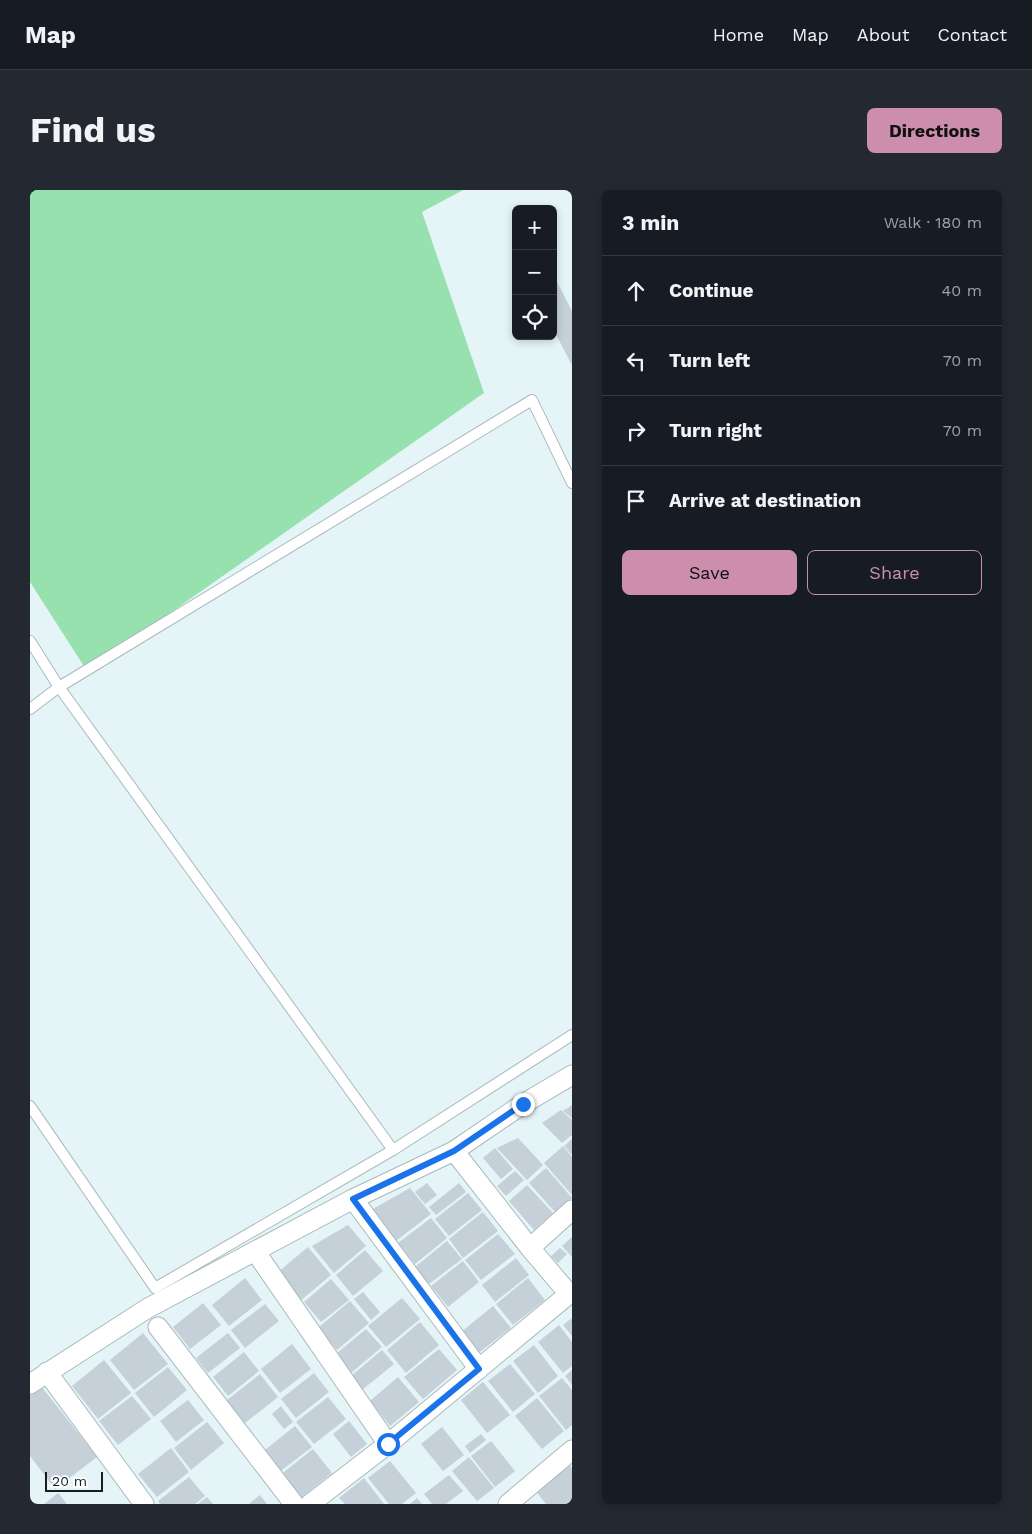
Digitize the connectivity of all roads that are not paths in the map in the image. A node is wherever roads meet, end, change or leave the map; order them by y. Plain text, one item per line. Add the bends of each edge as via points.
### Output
1 (572, 483) edge
2 (30, 641) edge
3 (60, 687) junction
4 (30, 709) edge
5 (572, 1034) edge
6 (572, 1075) edge
7 (30, 1106) edge
8 (393, 1150) junction
9 (454, 1151) junction
10 (353, 1199) junction
11 (572, 1210) edge
12 (530, 1248) junction
13 (255, 1251) junction
14 (571, 1294) edge
15 (158, 1327) dead end
16 (479, 1369) junction
17 (47, 1372) junction
18 (30, 1384) edge
19 (388, 1444) junction
20 (572, 1450) edge
21 (530, 1498) edge
22 (136, 1501) edge
23 (294, 1504) edge
24 (310, 1504) edge
25 (508, 1504) edge

1 - 3 lane via 532,400
2 - 3 lane
3 - 4 lane
3 - 8 lane
5 - 8 lane
6 - 9 street
7 - 8 lane via 155,1288
9 - 10 street
9 - 12 street
10 - 13 street
10 - 16 street
11 - 12 street
12 - 14 street
13 - 17 street via 148,1308
13 - 19 street
14 - 16 street
15 - 23 street
16 - 19 street
17 - 18 street
17 - 22 street
19 - 24 street
20 - 21 street
21 - 25 street

